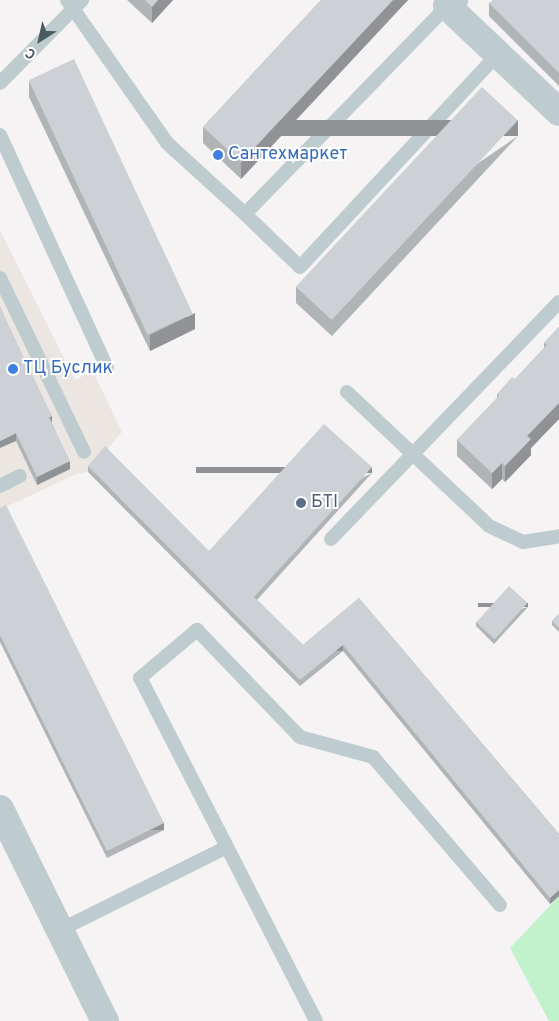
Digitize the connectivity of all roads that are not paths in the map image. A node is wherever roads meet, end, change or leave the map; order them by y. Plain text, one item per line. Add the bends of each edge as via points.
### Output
1 (74, 3) edge
2 (450, 3) edge
3 (498, 54) junction
4 (0, 83) edge
5 (559, 112) edge
6 (0, 135) edge
7 (245, 214) junction
8 (0, 278) edge
9 (559, 302) edge
10 (106, 368) dead end
11 (347, 392) dead end
12 (84, 452) dead end
13 (414, 456) junction
14 (20, 476) dead end
15 (0, 486) edge
16 (559, 536) edge
17 (331, 539) dead end
18 (0, 809) edge
19 (227, 847) junction
20 (500, 905) dead end
21 (60, 930) junction
22 (105, 1021) edge
23 (316, 1021) edge

1 - 4 lane
1 - 7 lane via 167,143
2 - 3 street
2 - 7 lane
3 - 5 street
3 - 7 lane via 300,268
6 - 10 lane
8 - 12 lane
9 - 13 lane
11 - 13 lane
13 - 16 lane via 489,526 523,542
13 - 17 lane
14 - 15 lane
18 - 21 street
19 - 20 lane via 140,678 196,630 300,737 373,757
19 - 21 lane
19 - 23 lane
21 - 22 street

